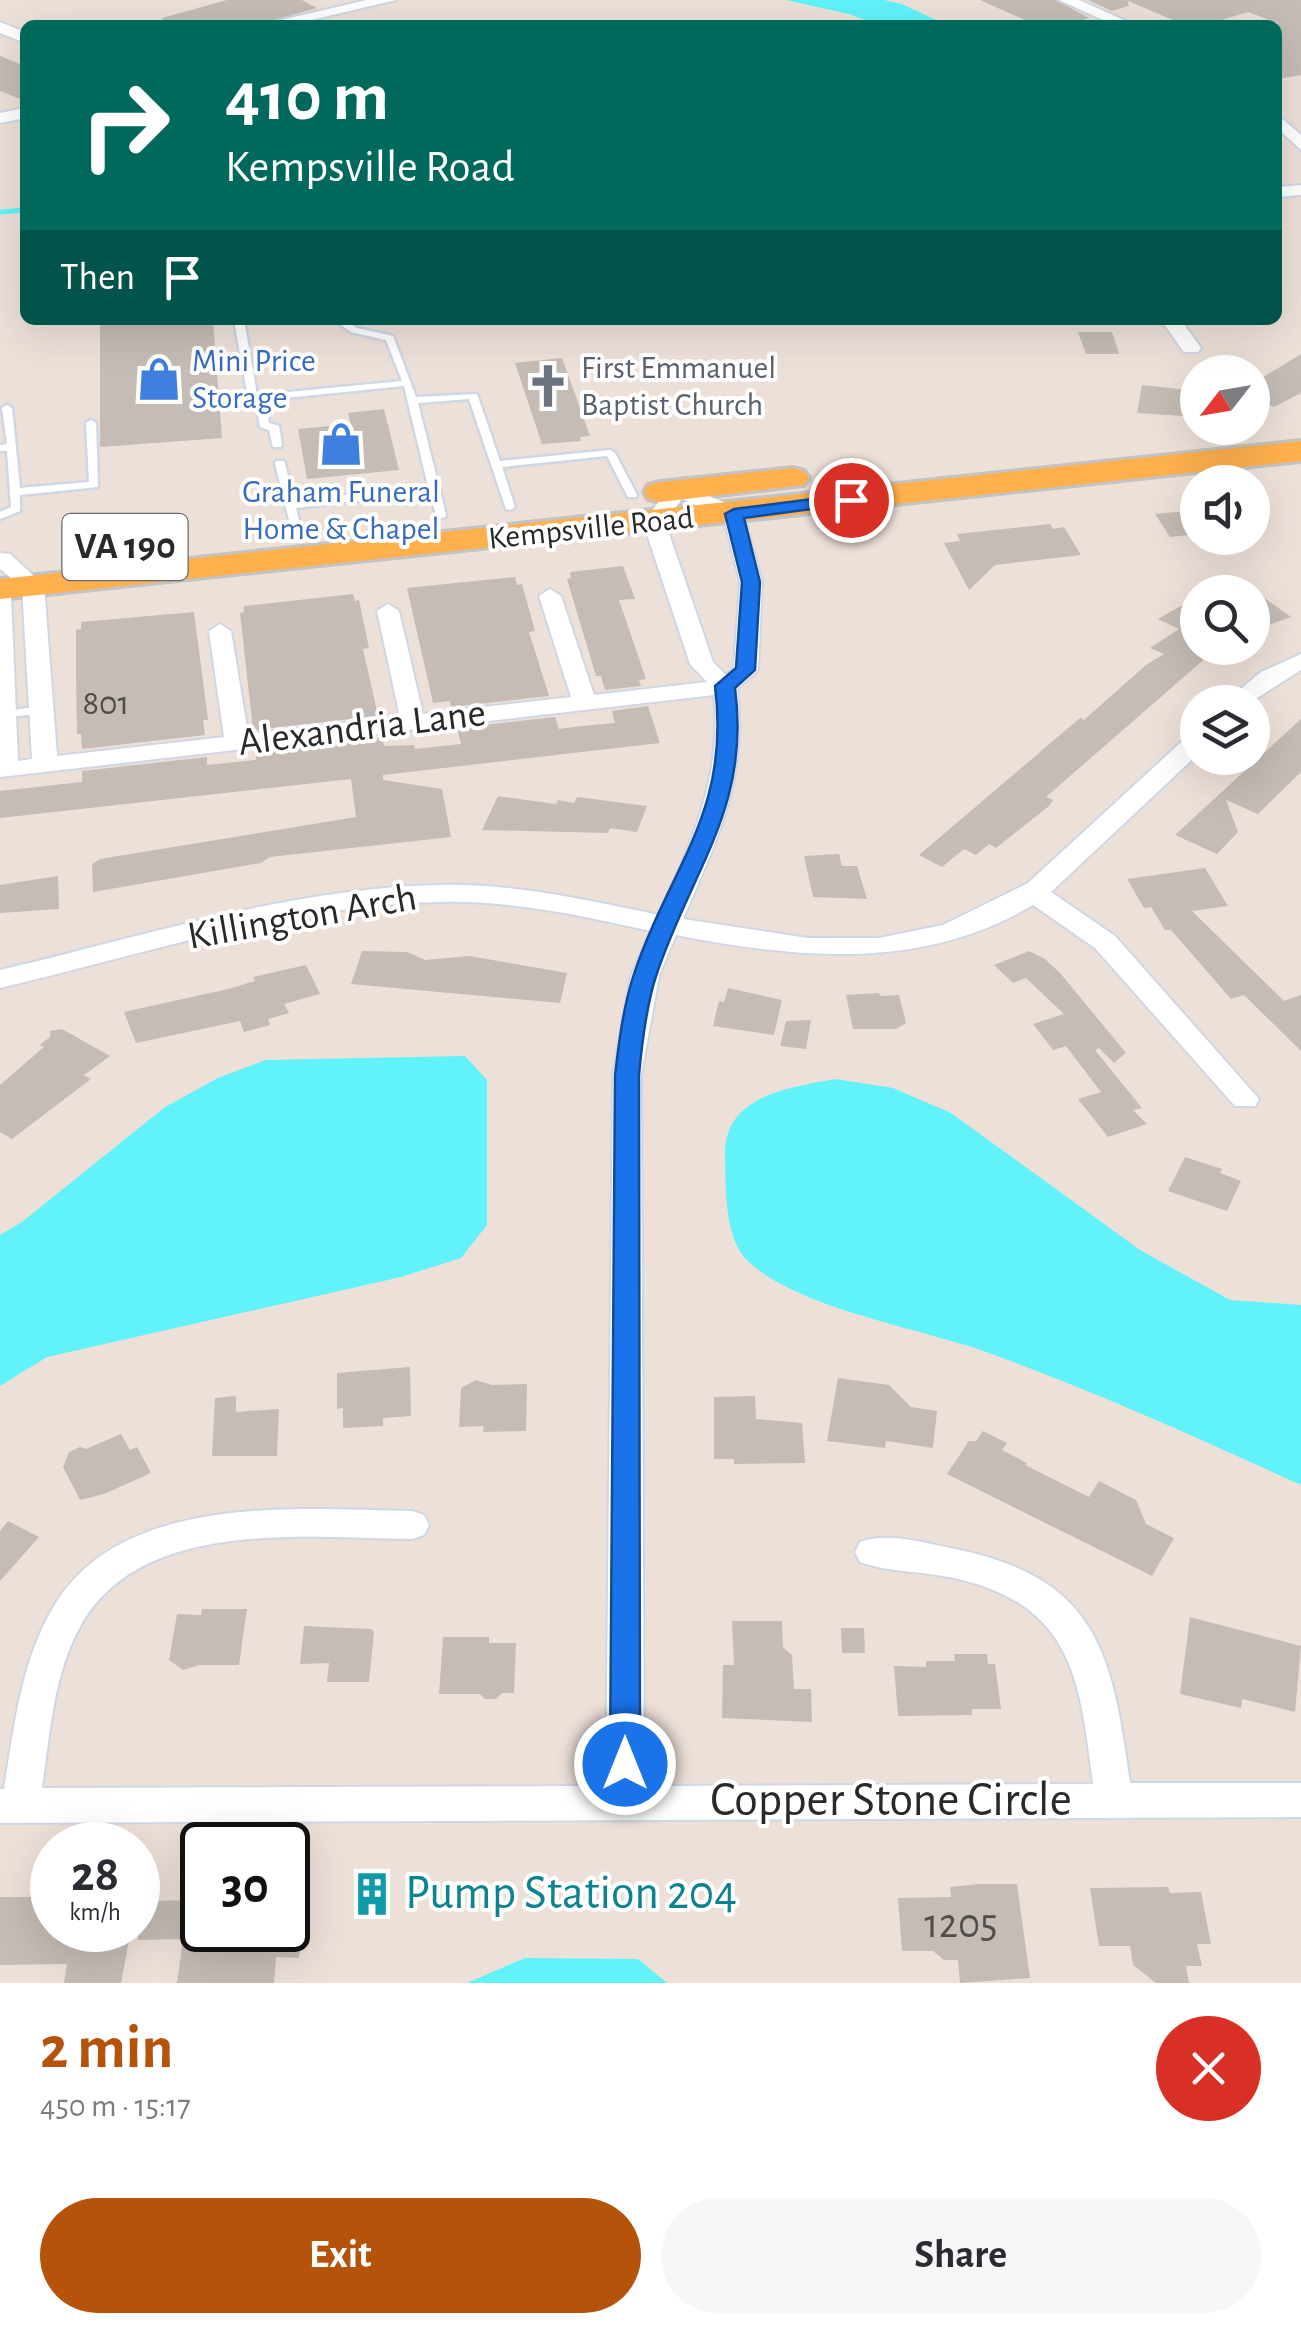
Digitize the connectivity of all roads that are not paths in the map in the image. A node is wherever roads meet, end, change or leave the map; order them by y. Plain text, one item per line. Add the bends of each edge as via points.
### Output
1 (388, 0) edge
2 (1066, 0) edge
3 (292, 20) edge
4 (1115, 20) edge
5 (1282, 124) edge
6 (1301, 145) edge
7 (240, 325) edge
8 (346, 325) edge
9 (1175, 325) edge
10 (1191, 348) dead end
11 (408, 383) junction
12 (260, 397) junction
13 (413, 400) junction
14 (8, 408) dead end
15 (91, 423) dead end
16 (1301, 425) edge
17 (277, 445) dead end
18 (6, 448) edge
19 (1301, 451) edge
20 (280, 463) dead end
21 (496, 465) junction
22 (678, 490) junction
23 (14, 492) junction
24 (632, 495) junction
25 (438, 502) junction
26 (510, 508) junction
27 (734, 514) junction
28 (0, 516) edge
29 (293, 518) junction
30 (654, 522) junction
31 (5, 576) edge
32 (550, 596) dead end
33 (388, 611) dead end
34 (220, 631) dead end
35 (38, 658) junction
36 (1301, 662) edge
37 (2, 663) junction
38 (1259, 685) edge
39 (724, 686) junction
40 (585, 703) junction
41 (42, 710) junction
42 (4, 714) junction
43 (413, 722) junction
44 (237, 742) junction
45 (1180, 757) edge
46 (46, 764) junction
47 (3, 769) edge
48 (1033, 892) junction
49 (666, 924) junction
50 (0, 979) edge
51 (1245, 1098) dead end
52 (412, 1524) dead end
53 (872, 1552) dead end
54 (1114, 1800) junction
55 (1301, 1800) edge
56 (625, 1803) junction
57 (10, 1806) edge

1 - 3 street
2 - 4 street
5 - 6 street
7 - 12 lane via 253,398
8 - 11 lane via 390,338
9 - 10 street
11 - 12 lane
11 - 13 lane
12 - 17 lane
13 - 21 lane via 473,396
13 - 25 lane
14 - 18 lane
15 - 23 lane via 94,485
16 - 22 main road, Kempsville Road / VA 190
18 - 23 lane
19 - 27 main road, Kempsville Road / VA 190
20 - 29 lane
21 - 24 lane via 610,453
21 - 26 lane
22 - 24 main road, Kempsville Road / VA 190
22 - 27 street
22 - 30 street
23 - 28 lane via 16,509
24 - 26 main road, Kempsville Road / VA 190
25 - 26 main road, Kempsville Road / VA 190
25 - 29 main road, Kempsville Road / VA 190
27 - 30 main road, Kempsville Road / VA 190
27 - 39 street via 751,582 750,611 746,670
29 - 31 main road, Kempsville Road / VA 190
30 - 31 main road, Kempsville Road / VA 190
30 - 39 street via 702,664
31 - 35 street
31 - 37 street
32 - 40 street
33 - 43 street
34 - 44 street
35 - 37 lane
35 - 41 street
36 - 38 street
37 - 42 street
39 - 40 street, Alexandria Lane
39 - 49 street via 730,730 726,776
40 - 43 street, Alexandria Lane
41 - 42 lane
41 - 46 street
42 - 47 street
43 - 44 street, Alexandria Lane
44 - 46 street, Alexandria Lane
45 - 48 street
46 - 47 street, Alexandria Lane
48 - 49 street via 982,922 887,946 774,946
48 - 51 street via 1105,942
49 - 50 street, Killington Arch via 548,900 444,893 352,900
49 - 56 street via 645,976 627,1075
52 - 57 street via 225,1525 152,1544 115,1566 72,1609 52,1647
53 - 54 street via 965,1564 1016,1584 1064,1618 1080,1640 1096,1686
54 - 55 street, Copper Stone Circle
54 - 56 street, Copper Stone Circle
56 - 57 street, Copper Stone Circle

